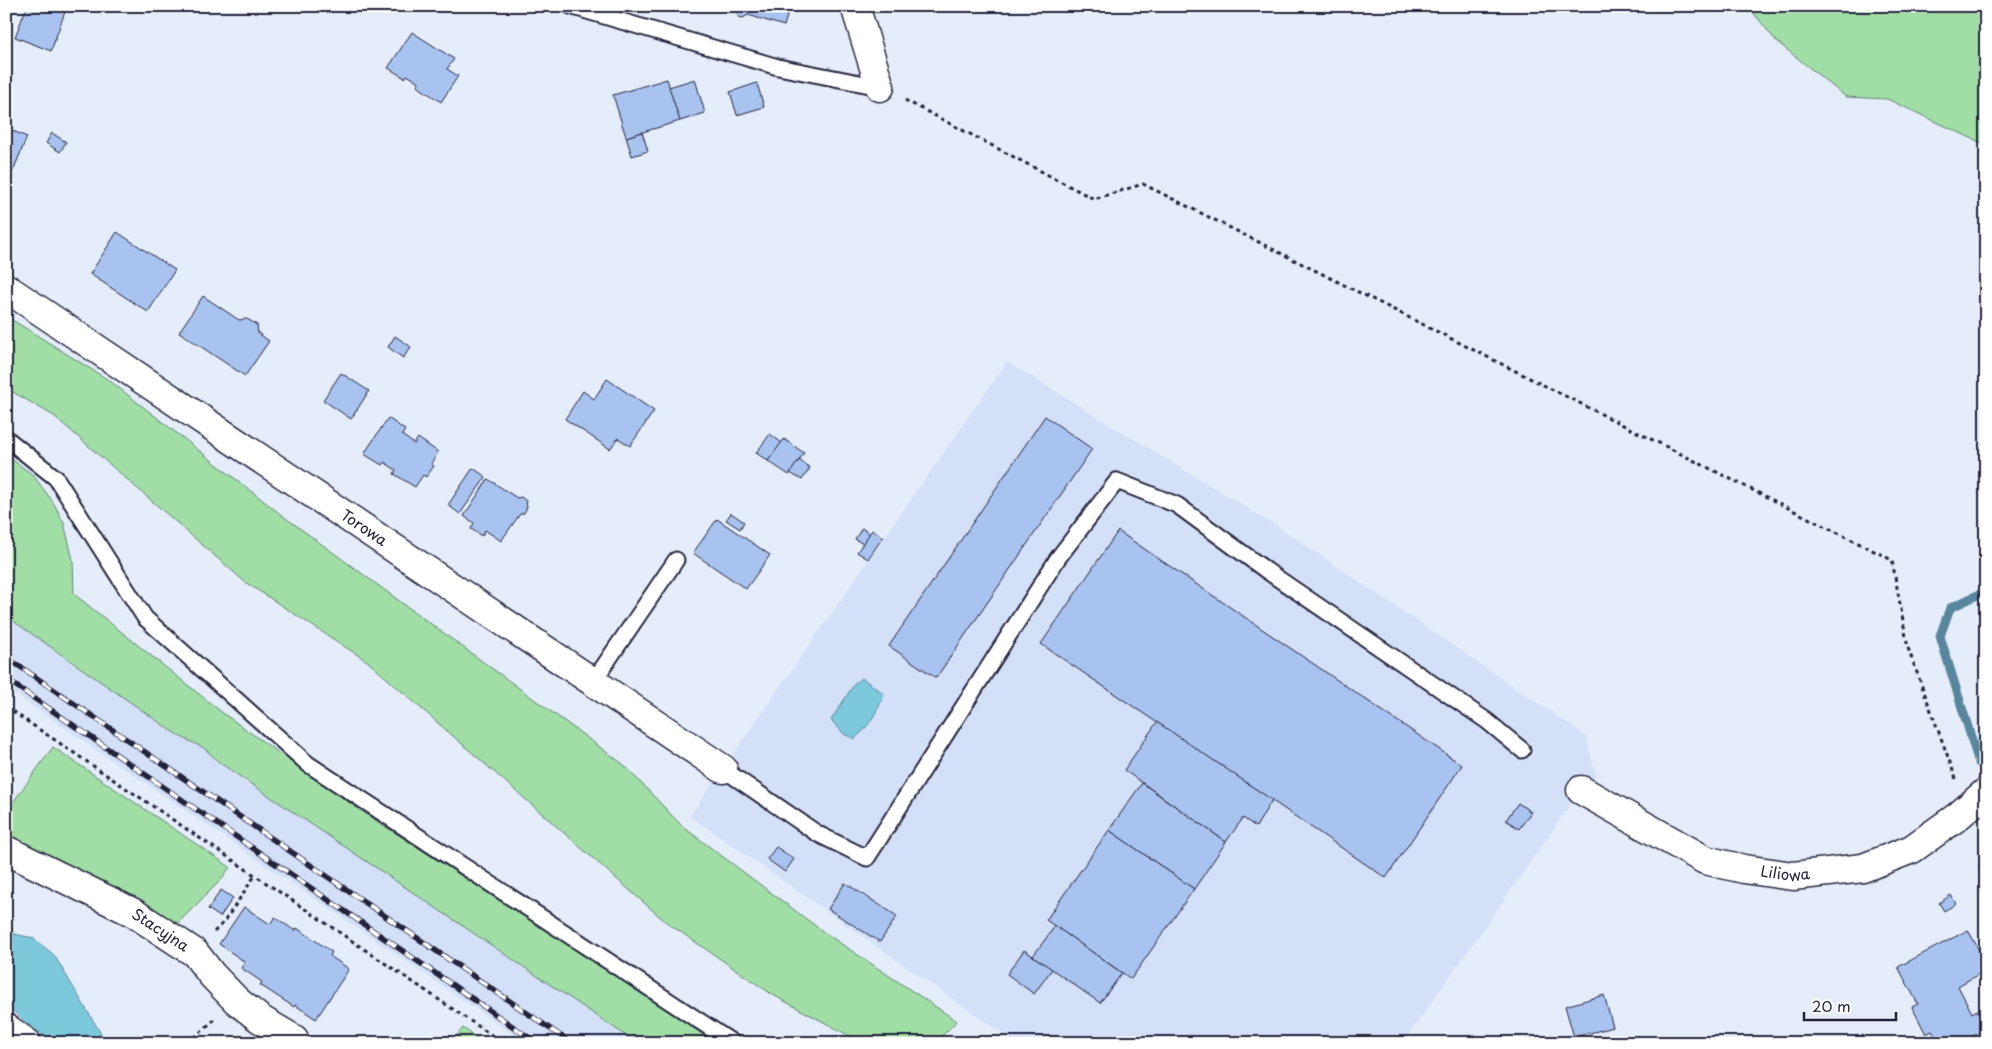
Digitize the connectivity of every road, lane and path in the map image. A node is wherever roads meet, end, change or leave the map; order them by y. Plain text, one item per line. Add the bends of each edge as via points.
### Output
1 (570, 6) edge
2 (855, 6) edge
3 (880, 87) junction
4 (6, 288) edge
5 (6, 438) edge
6 (676, 560) dead end
7 (593, 682) junction
8 (6, 707) edge
9 (1522, 750) dead end
10 (723, 769) joint
11 (1581, 790) dead end
12 (1983, 795) edge
13 (6, 850) edge
14 (1986, 865) edge
15 (1979, 867) dead end
16 (255, 876) junction
17 (195, 953) junction
18 (237, 1001) junction
19 (6, 1028) edge
20 (294, 1039) dead end
21 (27, 1043) edge
22 (188, 1043) edge
23 (504, 1043) edge
24 (733, 1043) edge

1 - 3 lane via 778,66
2 - 3 street
3 - 12 path via 1094,199 1143,184 1892,560 1908,648 1954,778
4 - 7 street, Torowa
5 - 24 lane via 56,478 145,618 308,764
6 - 7 lane
7 - 10 street, Torowa
8 - 16 path
9 - 10 lane via 1487,721 1267,571 1178,505 1117,481 1058,558 867,858 818,834
11 - 12 street, Liliowa via 1705,860 1793,876 1863,868 1912,849
13 - 17 street, Stacyjna via 134,913
14 - 15 path
16 - 17 path via 224,922
16 - 23 path
17 - 18 street, Stacyjna
18 - 20 street, Stacyjna
18 - 22 path
19 - 21 street

